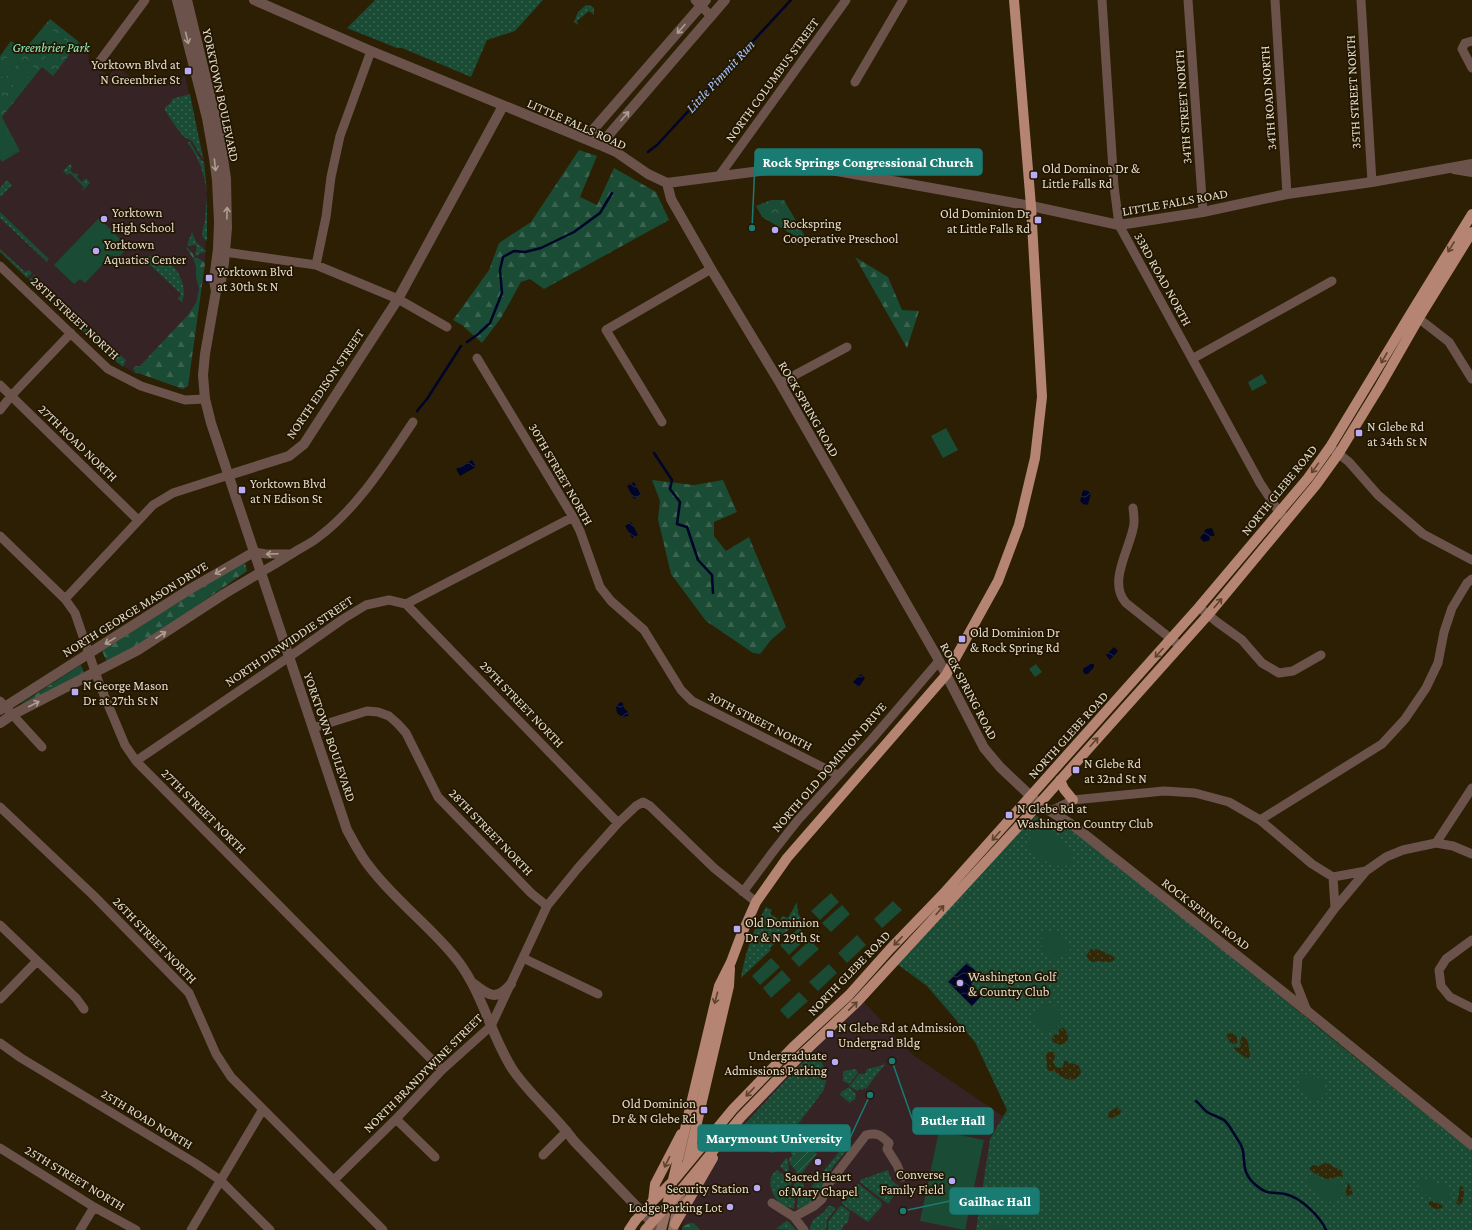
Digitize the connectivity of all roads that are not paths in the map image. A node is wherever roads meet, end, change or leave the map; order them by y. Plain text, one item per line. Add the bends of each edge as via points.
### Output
1 (146, 0) edge
2 (177, 0) edge
3 (186, 0) edge
4 (725, 0) edge
5 (846, 0) edge
6 (903, 0) edge
7 (1014, 0) edge
8 (1102, 0) edge
9 (1188, 0) edge
10 (1275, 0) edge
11 (1361, 0) edge
12 (259, 1) edge
13 (701, 2) edge
14 (711, 16) junction
15 (1472, 41) edge
16 (371, 51) junction
17 (100, 61) dead end
18 (1472, 68) edge
19 (855, 82) dead end
20 (503, 106) junction
21 (585, 139) junction
22 (600, 145) junction
23 (1472, 164) edge
24 (1446, 167) junction
25 (1472, 172) edge
26 (719, 176) junction
27 (1372, 182) junction
28 (667, 183) junction
29 (1287, 194) junction
30 (1031, 206) junction
31 (1203, 212) junction
32 (1472, 214) edge
33 (1119, 225) junction
34 (1472, 232) edge
35 (225, 252) junction
36 (316, 265) junction
37 (0, 266) edge
38 (711, 269) junction
39 (1332, 281) dead end
40 (216, 291) junction
41 (398, 299) junction
42 (1415, 315) junction
43 (447, 327) dead end
44 (71, 333) junction
45 (847, 347) dead end
46 (477, 358) dead end
47 (1192, 359) junction
48 (1472, 379) edge
49 (780, 383) junction
50 (0, 385) edge
51 (11, 396) junction
52 (205, 399) junction
53 (0, 410) edge
54 (412, 422) dead end
55 (662, 422) dead end
56 (1330, 447) junction
57 (1339, 453) junction
58 (229, 475) junction
59 (1134, 508) dead end
60 (1279, 512) junction
61 (573, 517) junction
62 (1288, 519) junction
63 (138, 520) junction
64 (0, 536) edge
65 (254, 552) junction
66 (290, 554) junction
67 (1472, 560) edge
68 (261, 572) junction
69 (1472, 579) edge
70 (65, 599) junction
71 (406, 604) junction
72 (1199, 608) junction
73 (1208, 615) junction
74 (1172, 638) junction
75 (1180, 646) junction
76 (89, 653) junction
77 (1321, 654) dead end
78 (289, 657) junction
79 (939, 661) junction
80 (95, 673) junction
81 (946, 676) junction
82 (2, 706) edge
83 (12, 715) junction
84 (0, 723) edge
85 (313, 728) junction
86 (42, 747) dead end
87 (136, 761) junction
88 (838, 775) junction
89 (1060, 780) junction
90 (1472, 788) edge
91 (1031, 797) junction
92 (1073, 800) junction
93 (1039, 804) junction
94 (0, 807) edge
95 (1051, 812) junction
96 (1260, 820) junction
97 (618, 823) junction
98 (1436, 843) junction
99 (1472, 854) edge
100 (1366, 870) junction
101 (1333, 877) junction
102 (743, 892) junction
103 (756, 902) junction
104 (548, 906) junction
105 (1335, 908) junction
106 (0, 925) edge
107 (1472, 940) edge
108 (523, 958) junction
109 (37, 961) junction
110 (731, 962) junction
111 (471, 982) junction
112 (1296, 983) junction
113 (511, 984) junction
114 (598, 994) dead end
115 (1286, 994) junction
116 (0, 999) edge
117 (1472, 1008) edge
118 (84, 1009) dead end
119 (1307, 1011) junction
120 (491, 1026) junction
121 (0, 1042) edge
122 (442, 1070) junction
123 (263, 1109) junction
124 (396, 1118) junction
125 (686, 1128) junction
126 (567, 1130) junction
127 (720, 1142) junction
128 (1472, 1145) edge
129 (0, 1148) edge
130 (543, 1156) dead end
131 (435, 1157) dead end
132 (687, 1164) junction
133 (902, 1177) dead end
134 (675, 1179) junction
135 (220, 1180) junction
136 (334, 1180) junction
137 (681, 1190) junction
138 (653, 1201) junction
139 (772, 1203) dead end
140 (94, 1207) junction
141 (665, 1210) junction
142 (794, 1217) junction
143 (672, 1228) edge
144 (80, 1230) edge
145 (136, 1230) edge
146 (192, 1230) edge
147 (270, 1230) edge
148 (383, 1230) edge
149 (628, 1230) edge
150 (645, 1230) edge
151 (660, 1230) edge
152 (804, 1230) edge

1 - 17 street
2 -> 40 street, YORKTOWN BOULEVARD via 207,118 214,158 219,222 214,280
35 -> 3 street, YORKTOWN BOULEVARD via 227,202 223,156
4 - 14 street
5 - 26 street, NORTH COLUMBUS STREET
6 - 19 street
7 - 30 main road
8 - 33 street, 33RD ROAD NORTH via 1114,186
9 - 31 street, 34TH STREET NORTH
10 - 29 street, 34TH ROAD NORTH
11 - 27 street, 35TH STREET NORTH
12 - 16 street, LITTLE FALLS ROAD
13 - 14 street
13 -> 21 street
22 -> 14 street
15 - 18 street via 1465,43 1462,49
16 - 20 street, LITTLE FALLS ROAD
16 - 36 street via 340,136
20 - 21 street, LITTLE FALLS ROAD
20 - 41 street, NORTH EDISON STREET
21 - 22 street, LITTLE FALLS ROAD
22 - 28 street, LITTLE FALLS ROAD
23 - 24 street, LITTLE FALLS ROAD
24 - 25 street, LITTLE FALLS ROAD
24 - 27 street, LITTLE FALLS ROAD
26 - 28 street, LITTLE FALLS ROAD
26 - 30 street, LITTLE FALLS ROAD via 815,167
27 - 29 street, LITTLE FALLS ROAD
28 - 38 street, ROCK SPRING ROAD via 671,199
29 - 31 street, LITTLE FALLS ROAD
30 - 33 street, LITTLE FALLS ROAD
30 - 81 main road via 1042,396 1034,467 1020,525 998,581
31 - 33 street, LITTLE FALLS ROAD
32 -> 42 main road, NORTH GLEBE ROAD
33 - 47 street, 33RD ROAD NORTH
34 - 42 main road, NORTH GLEBE ROAD
35 - 36 street
35 - 40 street, YORKTOWN BOULEVARD via 221,281
36 - 41 street
37 - 44 street, 28TH STREET NORTH
38 - 49 street, ROCK SPRING ROAD
38 - 55 street via 606,330
39 - 47 street
40 - 52 street, YORKTOWN BOULEVARD via 205,354
41 - 43 street
41 - 58 street, NORTH EDISON STREET via 304,444 289,456
42 - 48 street via 1449,342
42 -> 56 main road, NORTH GLEBE ROAD
42 - 57 main road, NORTH GLEBE ROAD via 1380,386
44 - 51 street
44 - 52 street, 28TH STREET NORTH via 108,369 140,386 185,400
45 - 49 street
46 - 61 street, 30TH STREET NORTH
47 - 60 street, 33RD ROAD NORTH via 1260,483
49 - 79 street, ROCK SPRING ROAD
50 - 51 street, 27TH ROAD NORTH
51 - 53 street
51 - 63 street, 27TH ROAD NORTH
52 - 58 street, YORKTOWN BOULEVARD
54 - 66 street via 389,459 354,505 316,539
56 - 57 street
56 -> 60 main road, NORTH GLEBE ROAD
57 - 62 main road, NORTH GLEBE ROAD
57 - 67 street via 1378,495 1423,534
58 - 63 street, NORTH EDISON STREET via 172,493 153,505
58 - 65 street, YORKTOWN BOULEVARD
59 - 74 street via 1134,528 1118,578 1119,588 1126,603
60 - 62 street, 33RD ROAD NORTH
60 - 72 main road, NORTH GLEBE ROAD
61 - 71 street
61 - 88 street, 30TH STREET NORTH via 600,586 611,601 644,630 681,690 692,701
73 -> 62 main road, NORTH GLEBE ROAD
63 - 70 street, NORTH EDISON STREET
64 - 70 street, 27TH STREET NORTH
66 -> 65 street
65 - 68 street, YORKTOWN BOULEVARD
65 -> 76 street, NORTH GEORGE MASON DRIVE
66 - 68 street
68 - 78 street, YORKTOWN BOULEVARD
80 -> 68 street via 138,650
69 - 96 street via 1452,608 1438,663 1426,688 1405,719 1382,744
70 - 76 street, 27TH STREET NORTH via 74,613
71 - 78 street, NORTH DINWIDDIE STREET via 389,600 366,605
71 - 97 street, 29TH STREET NORTH
72 - 73 street
72 - 74 main road, NORTH GLEBE ROAD
73 - 75 main road, NORTH GLEBE ROAD
73 - 77 street via 1242,640 1262,662 1279,673 1293,671
74 - 75 street
74 -> 91 main road, NORTH GLEBE ROAD
89 -> 75 main road, NORTH GLEBE ROAD
76 - 80 street, 27TH STREET NORTH
76 - 82 street, NORTH GEORGE MASON DRIVE
78 - 85 street, YORKTOWN BOULEVARD
78 - 87 street, NORTH DINWIDDIE STREET
79 - 81 street, ROCK SPRING ROAD
79 - 88 street, NORTH OLD DOMINION DRIVE
83 -> 80 street
80 - 87 street, 27TH STREET NORTH via 126,745
81 - 91 street, ROCK SPRING ROAD via 984,748
81 - 103 main road via 787,858
82 - 83 street
83 - 84 street
83 - 86 street
85 - 104 street, 28TH STREET NORTH via 367,711 388,716 406,733 438,797 532,893
85 - 111 street, YORKTOWN BOULEVARD via 347,830 360,855 379,879 451,953
87 - 122 street, 27TH STREET NORTH
88 - 102 street, NORTH OLD DOMINION DRIVE via 798,820
89 - 92 main road
89 - 93 main road, NORTH GLEBE ROAD
90 - 98 street
91 - 93 street, ROCK SPRING ROAD
91 -> 132 main road, NORTH GLEBE ROAD via 850,994 793,1047 733,1109
92 - 95 street
92 - 96 street via 1164,791 1195,793 1229,802
93 - 95 street, ROCK SPRING ROAD
127 -> 93 main road, NORTH GLEBE ROAD via 801,1055 857,1002
94 - 123 street, 26TH STREET NORTH via 94,896 189,993 216,1054 231,1077
95 - 115 street, ROCK SPRING ROAD via 1074,826
96 - 101 street via 1312,864
97 - 102 street, NORTH BRANDYWINE STREET via 643,802
97 - 104 street, NORTH BRANDYWINE STREET
98 - 99 street via 1453,846
98 - 100 street via 1403,850
100 - 101 street
100 - 105 street
101 - 105 street
102 - 103 street
103 - 110 main road
104 - 108 street, NORTH BRANDYWINE STREET
105 - 112 street via 1298,958
106 - 109 street
107 - 117 street via 1446,959 1439,970 1441,986 1450,997
108 - 113 street, NORTH BRANDYWINE STREET
108 - 114 street
109 - 116 street
109 - 118 street
110 -> 125 main road via 716,996
110 - 132 main road via 729,986
111 - 113 street via 483,992 492,995 504,992
111 - 120 street, YORKTOWN BOULEVARD
112 - 115 street
112 - 119 street
113 - 120 street, NORTH BRANDYWINE STREET
115 - 119 street, ROCK SPRING ROAD
119 - 128 street, ROCK SPRING ROAD
120 - 122 street, NORTH BRANDYWINE STREET
120 - 126 street, YORKTOWN BOULEVARD via 513,1069 528,1090
121 - 135 street, 25TH ROAD NORTH via 21,1058
122 - 124 street, NORTH BRANDYWINE STREET
123 - 135 street
123 - 136 street, 26TH STREET NORTH
124 - 131 street
124 - 136 street, NORTH BRANDYWINE STREET
125 - 134 main road
125 -> 138 main road via 678,1137 655,1184
126 - 130 street
126 - 143 street, YORKTOWN BOULEVARD via 578,1137
126 - 151 street, YORKTOWN BOULEVARD via 574,1141
127 - 137 main road, NORTH GLEBE ROAD
127 - 143 main road via 714,1157
129 - 140 street, 25TH STREET NORTH
132 - 134 main road, NORTH GLEBE ROAD
132 - 137 main road
133 - 142 street via 887,1149 889,1143 880,1135 866,1135 827,1186 822,1199
134 - 138 main road, NORTH GLEBE ROAD
134 - 141 main road
135 - 146 street
135 - 147 street, 25TH ROAD NORTH
136 - 148 street, 26TH STREET NORTH
137 - 141 main road, NORTH GLEBE ROAD
137 - 143 main road
138 - 149 main road, NORTH GLEBE ROAD, bridge
139 - 142 street
140 - 144 street
140 - 145 street, 25TH STREET NORTH
141 - 150 main road, NORTH GLEBE ROAD, bridge
141 - 151 main road, bridge
142 - 152 street

